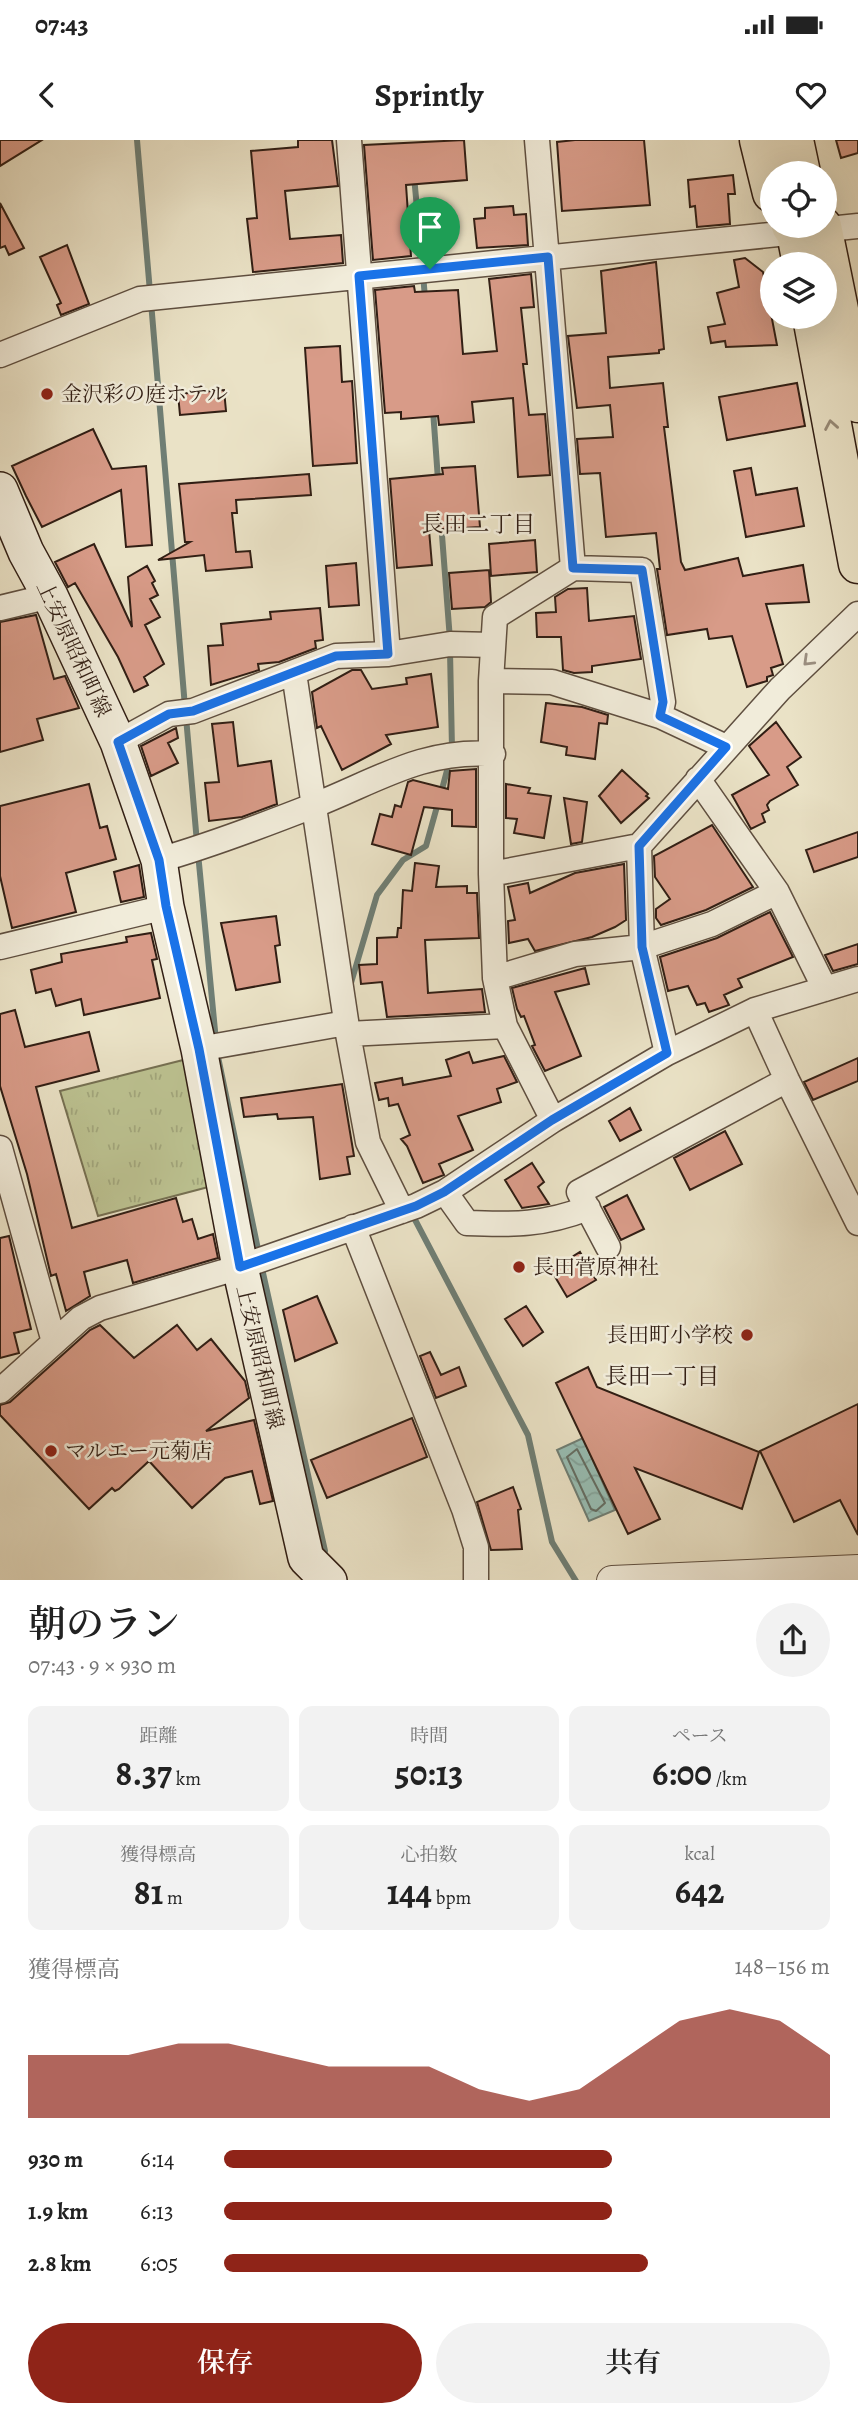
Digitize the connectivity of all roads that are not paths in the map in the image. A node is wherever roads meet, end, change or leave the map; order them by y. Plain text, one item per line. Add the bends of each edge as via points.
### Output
1 (349, 140) edge
2 (537, 140) edge
3 (760, 140) edge
4 (794, 140) edge
5 (765, 161) edge
6 (798, 161) edge
7 (769, 238) edge
8 (817, 238) edge
9 (548, 257) junction
10 (359, 276) junction
11 (814, 329) edge
12 (0, 355) edge
13 (858, 403) edge
14 (0, 490) edge
15 (858, 564) edge
16 (573, 568) junction
17 (50, 596) junction
18 (0, 608) edge
19 (858, 614) edge
20 (493, 645) junction
21 (388, 654) junction
22 (294, 673) junction
23 (491, 681) junction
24 (660, 716) junction
25 (118, 742) junction
26 (726, 747) junction
27 (493, 754) junction
28 (698, 779) junction
29 (316, 805) junction
30 (639, 846) junction
31 (174, 855) junction
32 (491, 874) junction
33 (777, 892) junction
34 (166, 906) junction
35 (0, 947) edge
36 (642, 947) junction
37 (495, 978) junction
38 (858, 979) edge
39 (825, 989) junction
40 (755, 1010) junction
41 (505, 1026) junction
42 (354, 1030) junction
43 (215, 1046) junction
44 (667, 1053) junction
45 (787, 1080) junction
46 (552, 1120) junction
47 (0, 1148) edge
48 (444, 1192) junction
49 (588, 1208) junction
50 (409, 1209) junction
51 (858, 1223) edge
52 (353, 1227) junction
53 (608, 1247) dead end
54 (240, 1267) junction
55 (54, 1342) junction
56 (0, 1391) edge
57 (858, 1570) edge
58 (818, 1576) edge
59 (329, 1580) edge
60 (475, 1580) edge
61 (612, 1580) edge

1 - 10 street
2 - 9 street
3 - 5 main road
4 - 6 main road
7 - 9 street
8 - 13 main road
9 - 10 street
9 - 16 street
10 - 12 street via 140,299
10 - 21 street
15 -> 11 main road
14 - 17 main road, 上安原昭和町線
16 - 20 street via 495,617
16 - 24 street via 642,570 663,702
17 - 18 street
17 - 25 main road, 上安原昭和町線
19 -> 26 street
20 - 21 street via 451,644
20 - 23 street
21 - 22 street via 336,656
22 - 25 street via 181,713
22 - 29 street
23 - 24 street via 552,682
23 - 27 street
24 - 26 street
25 - 31 main road, 上安原昭和町線
26 - 28 street
27 - 29 street via 452,753 379,777
27 - 32 street
28 - 30 street
28 - 33 street
29 - 31 street
29 - 42 street
30 - 32 street
30 - 36 street
31 - 34 main road, 上安原昭和町線
32 - 37 street
33 - 36 street via 712,925
33 - 39 street
34 - 35 street
34 - 43 main road, 上安原昭和町線
36 - 37 street via 575,954
36 - 44 street
37 - 41 street
38 - 39 street
39 - 40 street
40 - 44 street
40 - 45 street
41 - 42 street
41 - 46 street
42 - 43 street
42 - 50 street via 368,1142
43 - 54 main road, 上安原昭和町線
44 - 46 street
45 - 49 street via 579,1192
45 - 51 street
46 - 48 street
47 - 55 street
48 - 49 street via 467,1223 523,1225 555,1221
48 - 50 street
49 - 53 street
50 - 52 street
52 - 54 street
52 - 60 street via 464,1509 476,1547
54 - 55 street via 100,1308
54 - 59 main road, 上安原昭和町線 via 306,1558
55 - 56 street
57 - 58 street
58 - 61 street

